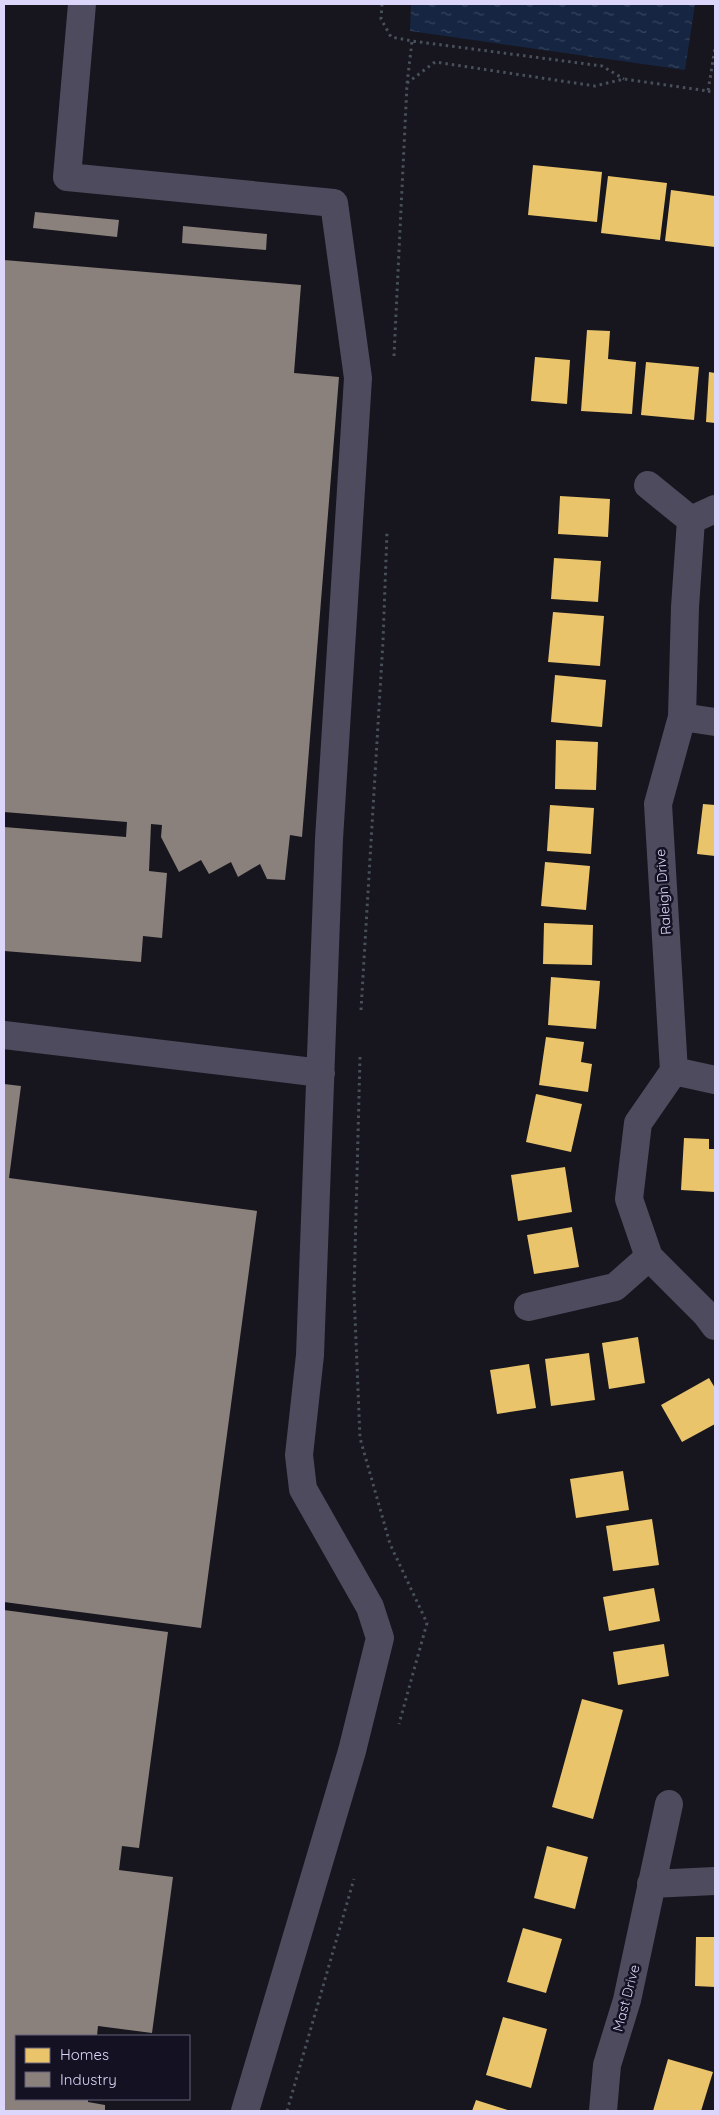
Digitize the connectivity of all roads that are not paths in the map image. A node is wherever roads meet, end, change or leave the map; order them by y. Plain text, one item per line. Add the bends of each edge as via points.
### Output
1 (82, 4) edge
2 (648, 484) dead end
3 (703, 514) edge
4 (682, 717) junction
5 (715, 722) edge
6 (4, 1035) edge
7 (674, 1071) junction
8 (321, 1073) junction
9 (715, 1080) edge
10 (649, 1257) junction
11 (528, 1307) dead end
12 (715, 1326) edge
13 (669, 1804) dead end
14 (715, 1881) edge
15 (651, 1884) junction
16 (245, 2111) edge
17 (603, 2111) edge

1 - 8 street via 67,177 334,203 358,378 329,839
2 - 3 street, Raleigh Drive
3 - 4 street, Raleigh Drive via 685,607
4 - 5 street
4 - 7 street, Raleigh Drive via 658,804
6 - 8 street
7 - 9 street
7 - 10 street via 638,1123 629,1199
8 - 16 street via 310,1354 299,1455 303,1488 370,1607 380,1638 352,1751
10 - 11 street via 615,1287
10 - 12 street
13 - 15 street, Mast Drive
14 - 15 street
15 - 17 street, Mast Drive via 627,2000 607,2065

